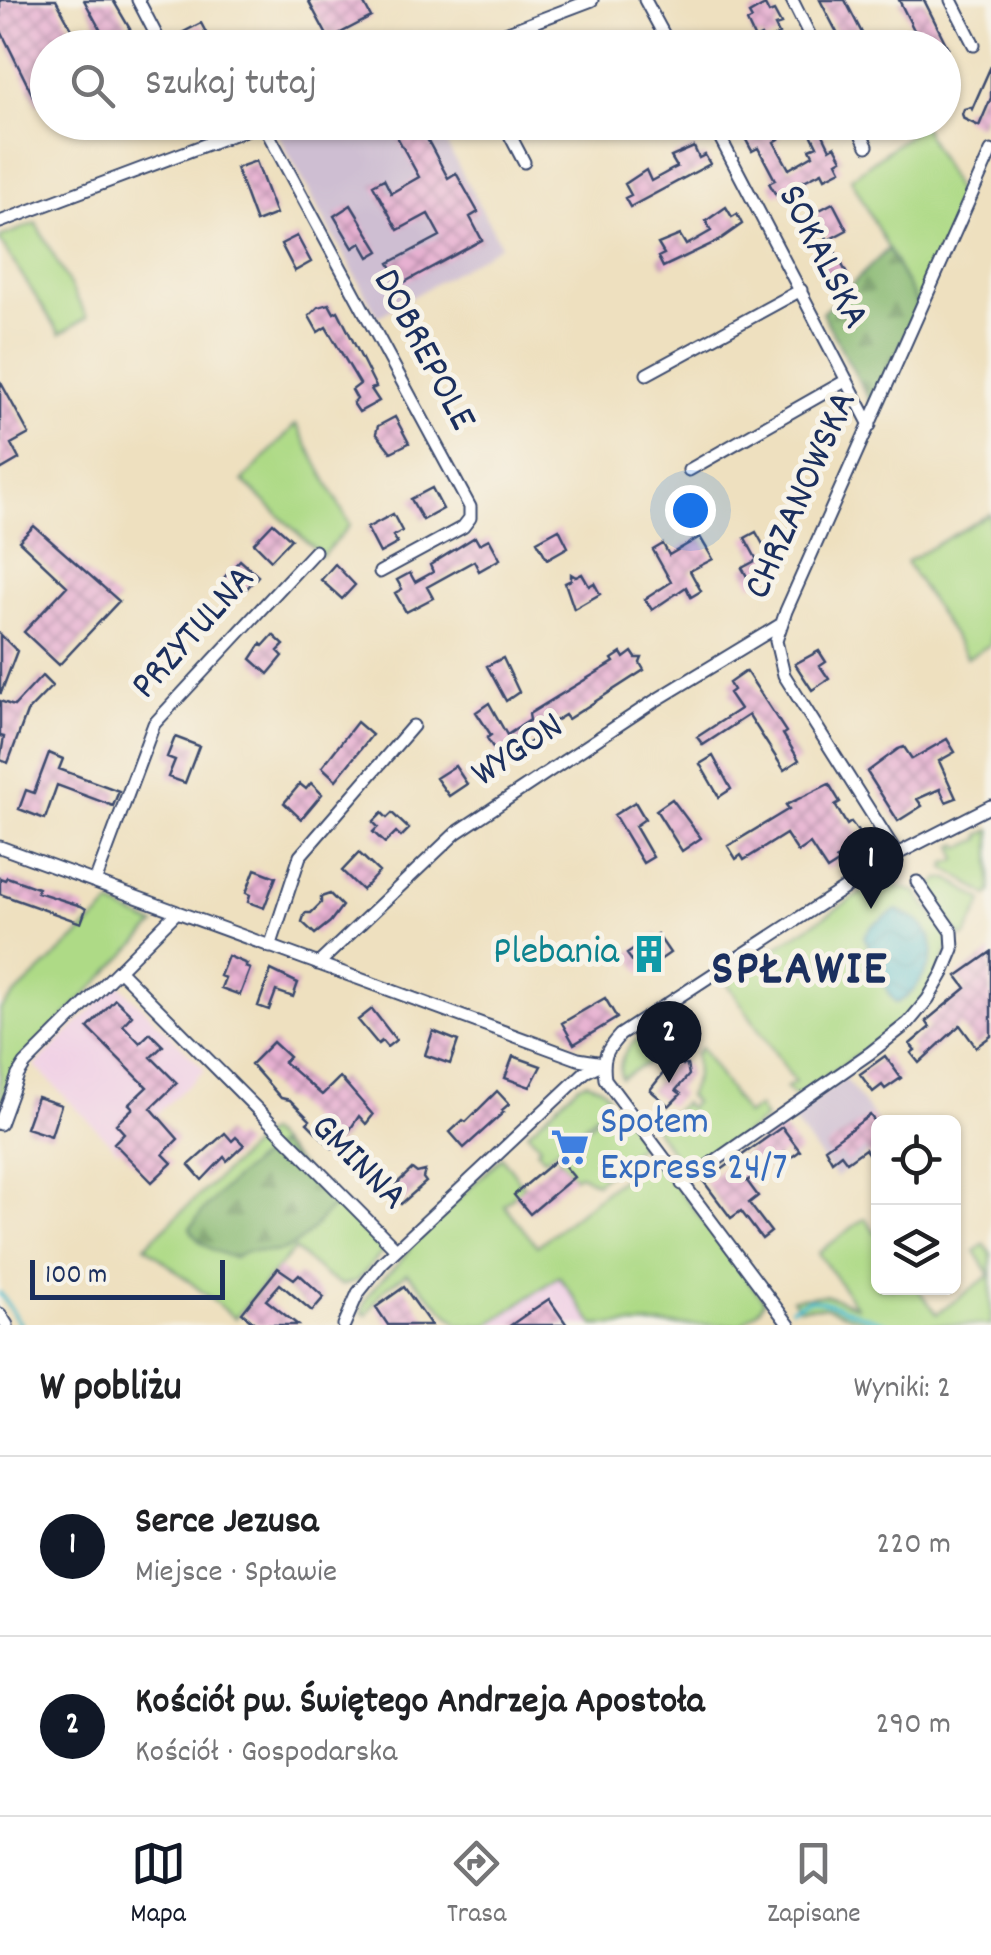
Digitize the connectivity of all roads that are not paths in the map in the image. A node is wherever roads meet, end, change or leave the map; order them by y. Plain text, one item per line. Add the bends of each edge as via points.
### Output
1 (138, 0) edge
2 (592, 0) edge
3 (645, 0) edge
4 (792, 0) edge
5 (951, 0) edge
6 (154, 30) edge
7 (513, 30) edge
8 (661, 30) edge
9 (807, 30) edge
10 (974, 45) dead end
11 (218, 140) edge
12 (273, 140) edge
13 (512, 140) edge
14 (722, 140) edge
15 (863, 140) edge
16 (213, 142) joint
17 (866, 146) dead end
18 (991, 151) edge
19 (524, 162) dead end
20 (0, 222) edge
21 (801, 290) junction
22 (647, 374) dead end
23 (847, 380) junction
24 (870, 425) junction
25 (689, 470) dead end
26 (315, 550) dead end
27 (380, 572) dead end
28 (780, 625) junction
29 (412, 726) dead end
30 (991, 806) edge
31 (0, 848) edge
32 (898, 854) junction
33 (95, 882) junction
34 (917, 882) dead end
35 (178, 912) junction
36 (270, 947) junction
37 (318, 964) junction
38 (118, 970) junction
39 (602, 1064) junction
40 (0, 1124) edge
41 (682, 1184) junction
42 (396, 1249) junction
43 (0, 1314) edge
44 (6, 1325) edge
45 (344, 1325) edge
46 (788, 1325) edge

1 - 6 street
2 - 7 street
3 - 8 street
4 - 9 street
5 - 10 street
11 - 16 street, DOBREPOLE
12 - 27 street, DOBREPOLE via 470,507 463,526
13 - 19 street
14 - 21 street, SOKALSKA
15 - 17 street
16 - 20 street, DOBREPOLE
18 - 24 street, CHRZANOWSKA
21 - 22 street
21 - 23 street, SOKALSKA
23 - 24 street, SOKALSKA
23 - 25 street
24 - 28 street, CHRZANOWSKA
26 - 33 street, PRZYTULNA via 154,724
28 - 32 street, CHRZANOWSKA via 777,658 784,675
28 - 37 street, WYGON via 456,833
29 - 36 street via 300,856
30 - 32 street
31 - 33 street
32 - 39 street via 620,1035
33 - 35 street
34 - 41 street via 954,940 919,1012
35 - 36 street
35 - 38 street
36 - 37 street
37 - 39 street
38 - 40 street via 25,1064
38 - 42 street, GMINNA
39 - 41 street via 610,1087
39 - 42 street, GMINNA via 585,1072
41 - 46 street
42 - 45 street via 358,1293
43 - 44 street

